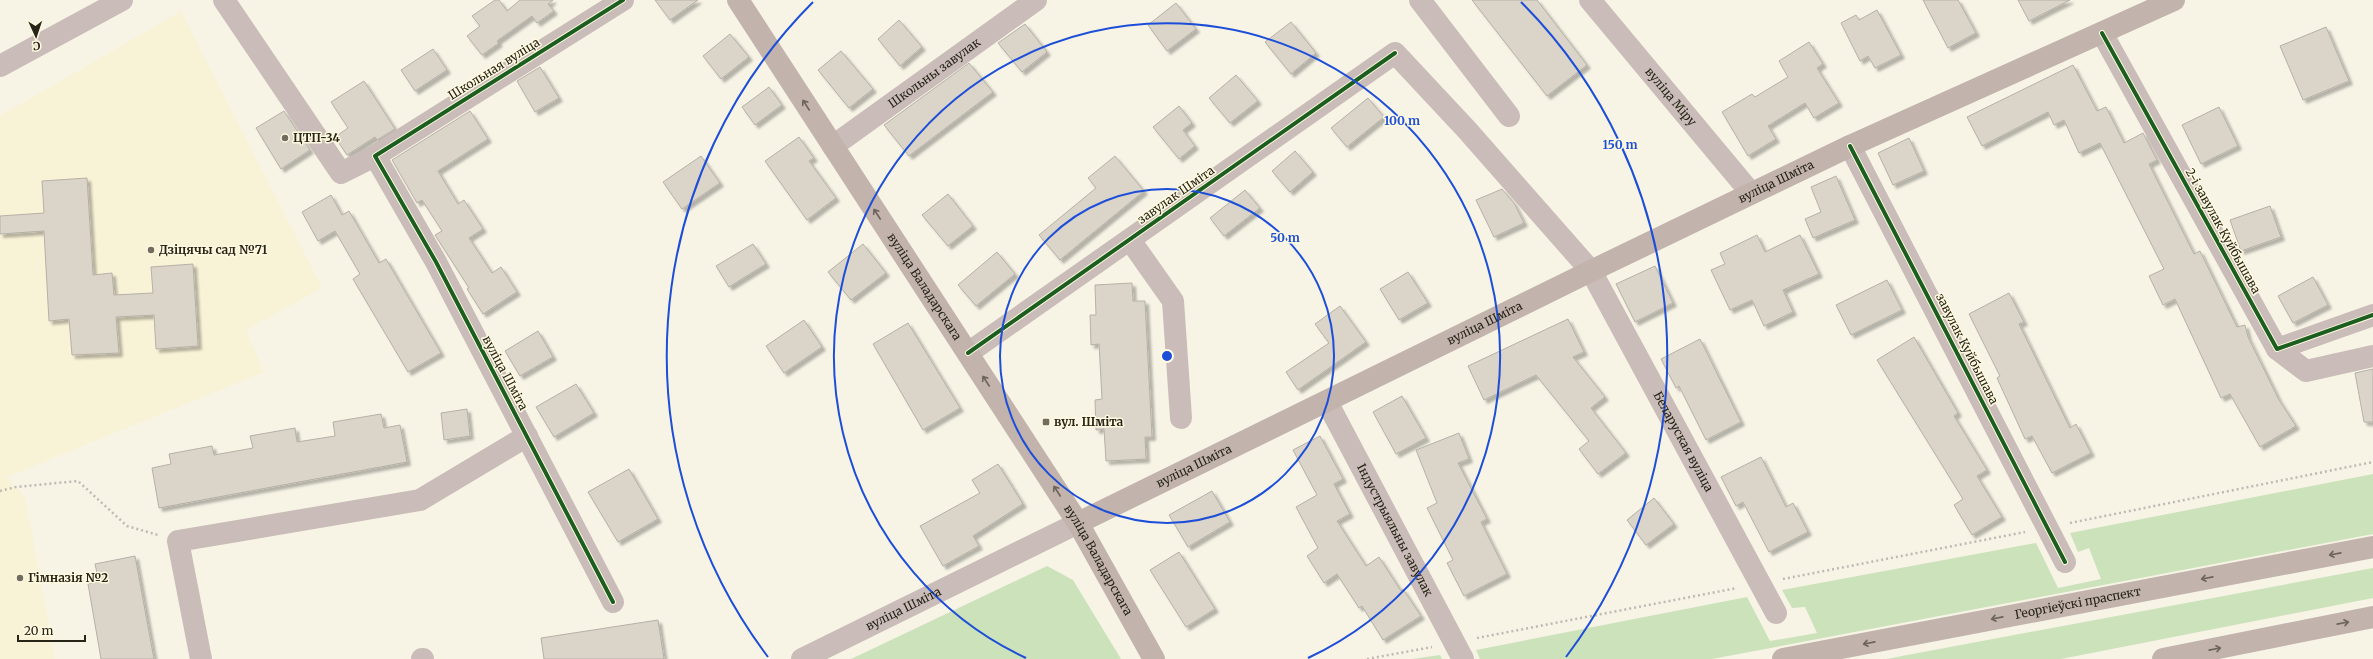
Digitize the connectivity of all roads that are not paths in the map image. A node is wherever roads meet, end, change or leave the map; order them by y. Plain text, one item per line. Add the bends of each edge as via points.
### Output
1 (122, 0) edge
2 (224, 0) edge
3 (623, 0) edge
4 (738, 0) edge
5 (1036, 0) edge
6 (1420, 0) edge
7 (1590, 0) edge
8 (2174, 0) edge
9 (2102, 33) junction
10 (1395, 53) joint
11 (0, 66) edge
12 (1509, 116) dead end
13 (833, 146) junction
14 (1850, 146) junction
15 (375, 156) junction
16 (1751, 193) junction
17 (1130, 240) junction
18 (1590, 271) junction
19 (2373, 315) edge
20 (2277, 349) junction
21 (968, 353) junction
22 (2373, 356) edge
23 (1327, 402) junction
24 (1181, 418) dead end
25 (527, 436) junction
26 (1078, 523) junction
27 (2373, 547) edge
28 (2065, 562) dead end
29 (613, 602) dead end
30 (1776, 614) dead end
31 (2373, 617) edge
32 (1458, 651) edge
33 (201, 659) edge
34 (802, 659) edge
35 (1154, 659) edge
36 (1783, 659) edge
37 (2163, 659) edge

1 - 11 street
2 - 15 street, Школьная вуліца via 341,173
3 - 15 street, Школьная вуліца
13 -> 4 main road, вуліца Валадарскага
5 - 13 street, Школьны завулак
6 - 12 street
7 - 16 street, вуліца Міру
8 - 9 main road, вуліца Шміта
9 - 14 main road, вуліца Шміта
9 - 20 street, 2-і завулак Куйбышава
10 - 17 street, завулак Шміта
10 - 18 street, Беларуская вуліца via 1467,130
21 -> 13 main road, вуліца Валадарскага
14 - 16 main road, вуліца Шміта
14 - 28 street, завулак Куйбышава
15 - 25 street, вуліца Шміта via 436,262
16 - 18 main road, вуліца Шміта
17 - 21 street, завулак Шміта
17 - 24 street via 1173,301
18 - 23 main road, вуліца Шміта
18 - 30 street, Беларуская вуліца
19 - 20 street
20 - 22 street via 2306,371
26 -> 21 main road, вуліца Валадарскага
23 - 26 main road, вуліца Шміта
23 - 32 street, Індустрыяльны завулак
25 - 29 street, вуліца Шміта
25 - 33 street via 420,500 178,541
26 - 34 street, вуліца Шміта
26 - 35 main road, вуліца Валадарскага
27 -> 36 main road, Георгіеўскі праспект
37 -> 31 main road

